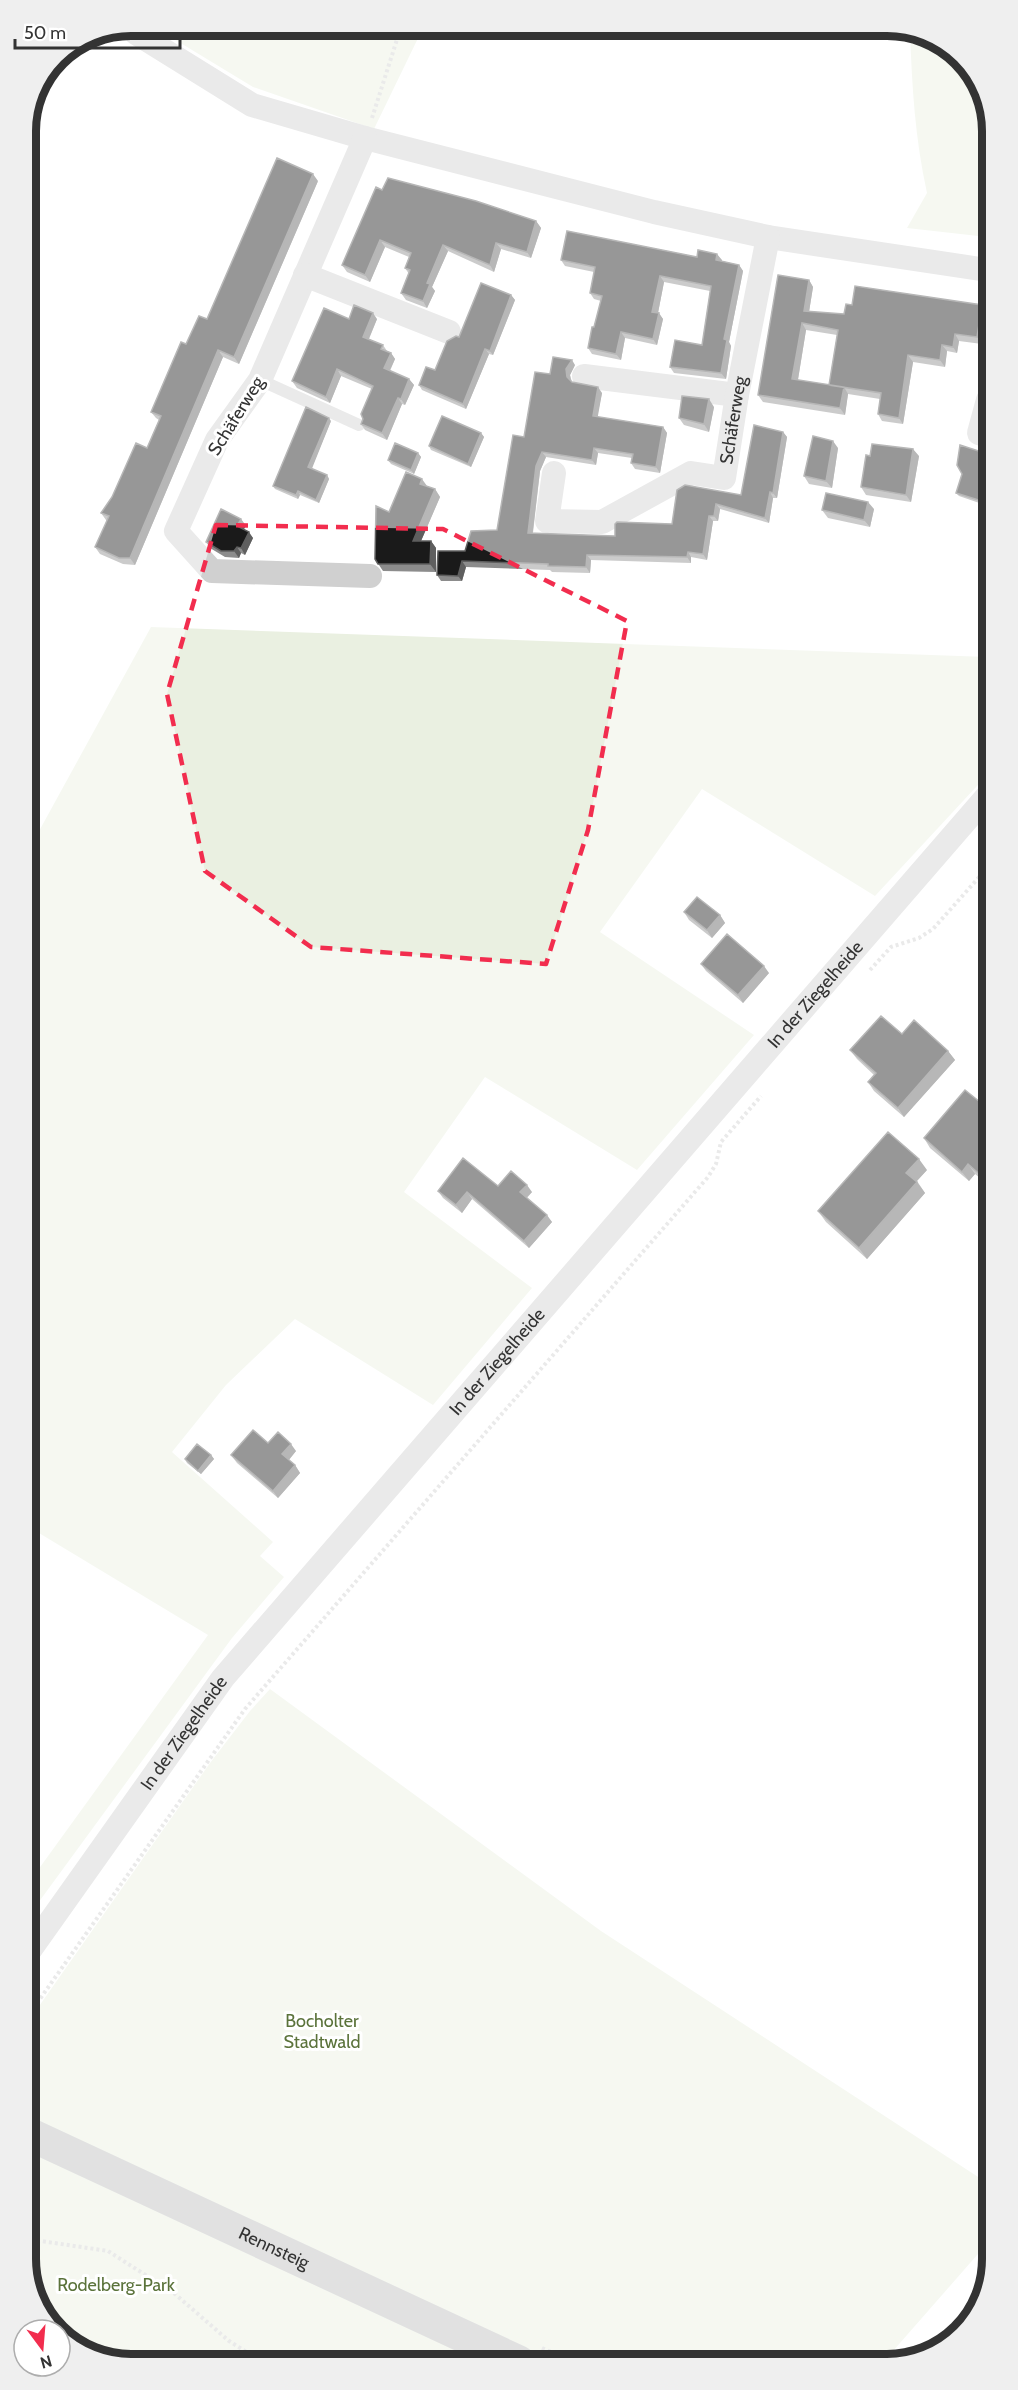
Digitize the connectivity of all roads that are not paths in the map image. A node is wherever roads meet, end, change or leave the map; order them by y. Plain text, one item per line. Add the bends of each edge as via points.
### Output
1 (141, 36) edge
2 (365, 138) junction
3 (768, 237) junction
4 (982, 269) edge
5 (305, 275) junction
6 (448, 332) dead end
7 (585, 376) dead end
8 (260, 380) junction
9 (737, 395) junction
10 (358, 425) dead end
11 (554, 473) dead end
12 (370, 576) dead end
13 (982, 802) edge
14 (36, 1942) edge
15 (36, 2137) edge
16 (502, 2354) edge

1 - 2 street via 252,105
2 - 3 street
2 - 5 street, Schäferweg
3 - 4 street
3 - 9 street, Schäferweg
5 - 6 street
5 - 8 street, Schäferweg
7 - 9 street
8 - 10 lane
8 - 12 street, Schäferweg via 217,440 176,531 212,571
9 - 11 street, Schäferweg via 724,478 691,473 602,522 547,521
13 - 14 street, In der Ziegelheide via 223,1678
15 - 16 street, Rennsteig

